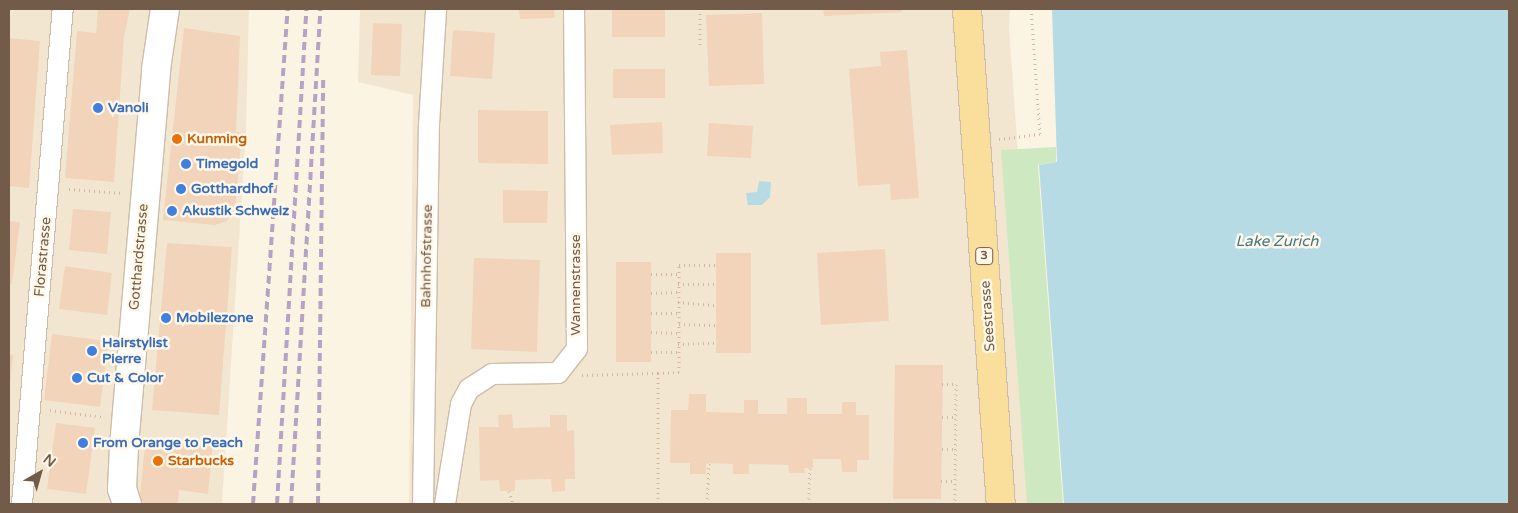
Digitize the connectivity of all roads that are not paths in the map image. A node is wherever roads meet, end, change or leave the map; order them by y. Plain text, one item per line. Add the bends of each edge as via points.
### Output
1 (63, 9) edge
2 (165, 9) edge
3 (436, 9) edge
4 (574, 9) edge
5 (966, 9) edge
6 (120, 499) edge
7 (22, 504) edge
8 (423, 504) edge
9 (445, 504) edge
10 (1001, 504) edge

1 - 7 street, Florastrasse
2 - 6 street, Gotthardstrasse via 156,69
3 - 8 street, Bahnhofstrasse via 429,126
4 - 9 street, Wannenstrasse via 577,349 558,372 551,375 492,374 469,389 461,404
5 - 10 main road, Seestrasse / 3

